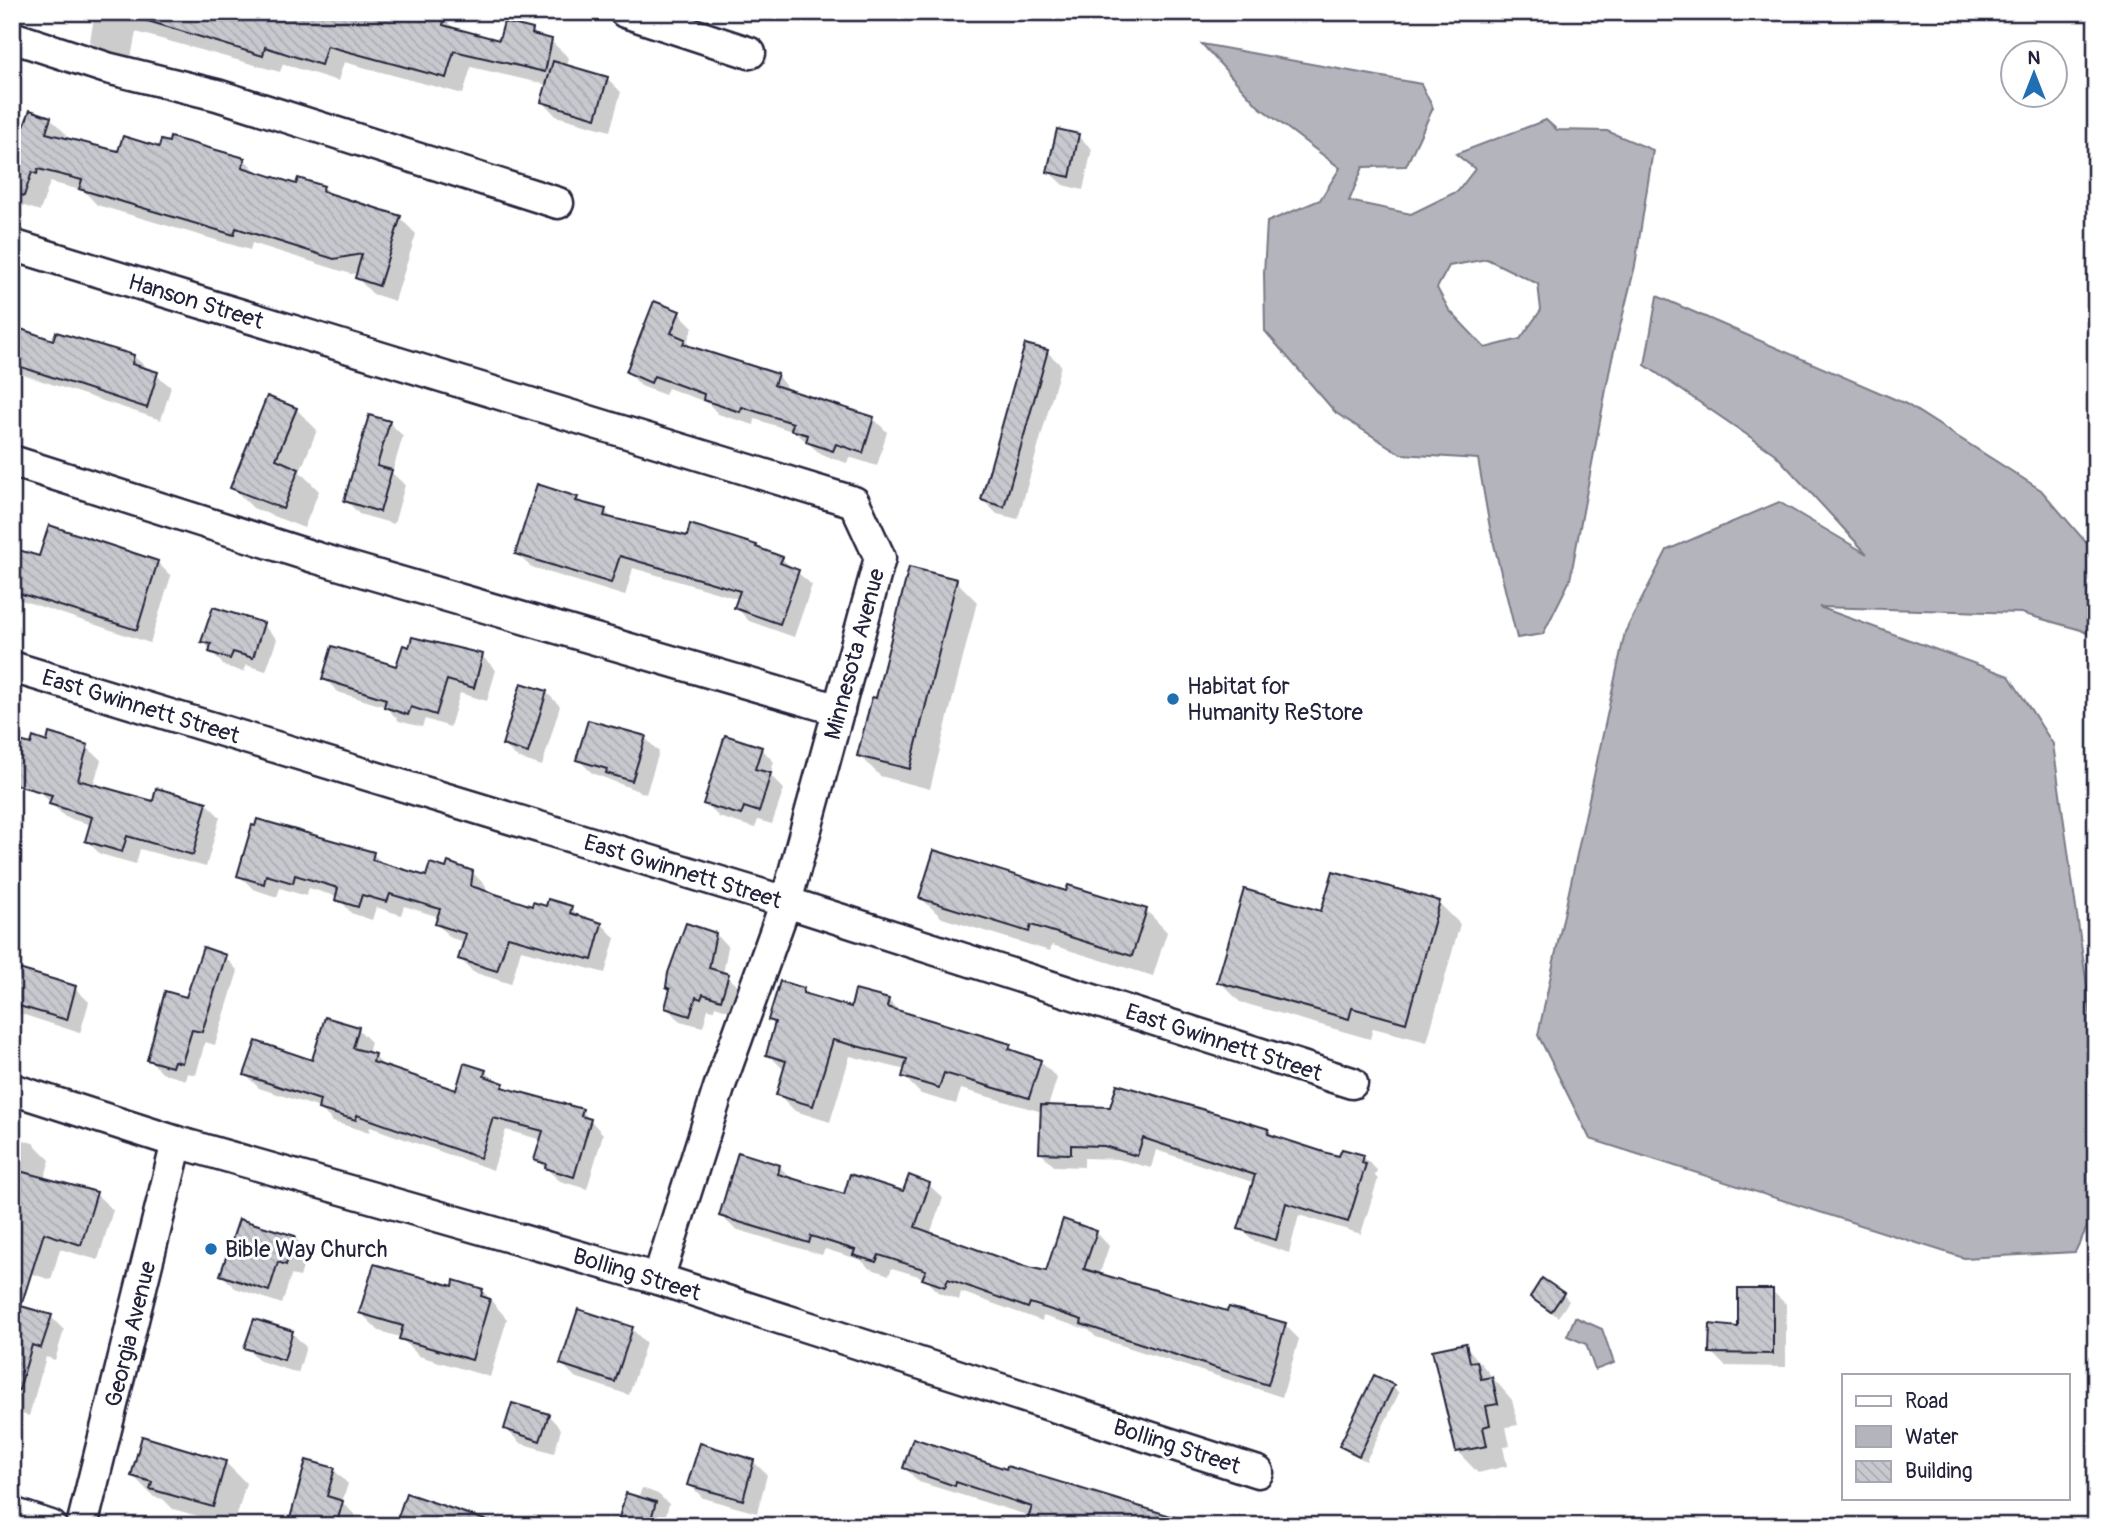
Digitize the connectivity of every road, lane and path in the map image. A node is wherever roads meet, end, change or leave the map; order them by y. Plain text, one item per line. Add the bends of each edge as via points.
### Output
1 (625, 12) edge
2 (12, 37) edge
3 (750, 53) dead end
4 (558, 203) dead end
5 (12, 245) edge
6 (380, 358) joint
7 (12, 461) edge
8 (12, 667) edge
9 (839, 710) junction
10 (786, 902) junction
11 (1352, 1083) dead end
12 (12, 1089) edge
13 (177, 1142) junction
14 (658, 1279) junction
15 (1258, 1472) dead end
16 (12, 1513) edge
17 (51, 1526) edge
18 (82, 1526) edge

1 - 3 street
2 - 4 street via 107,68 230,99
5 - 6 street, Hanson Street
6 - 9 street, Minnesota Avenue via 854,502 880,558
7 - 9 street via 317,558
8 - 10 street, East Gwinnett Street
9 - 10 street, Minnesota Avenue
10 - 11 street, East Gwinnett Street
10 - 14 street, Minnesota Avenue via 719,1088
12 - 13 street, Bolling Street
13 - 14 street, Bolling Street
13 - 18 street, Georgia Avenue
14 - 15 street, Bolling Street
16 - 17 street

